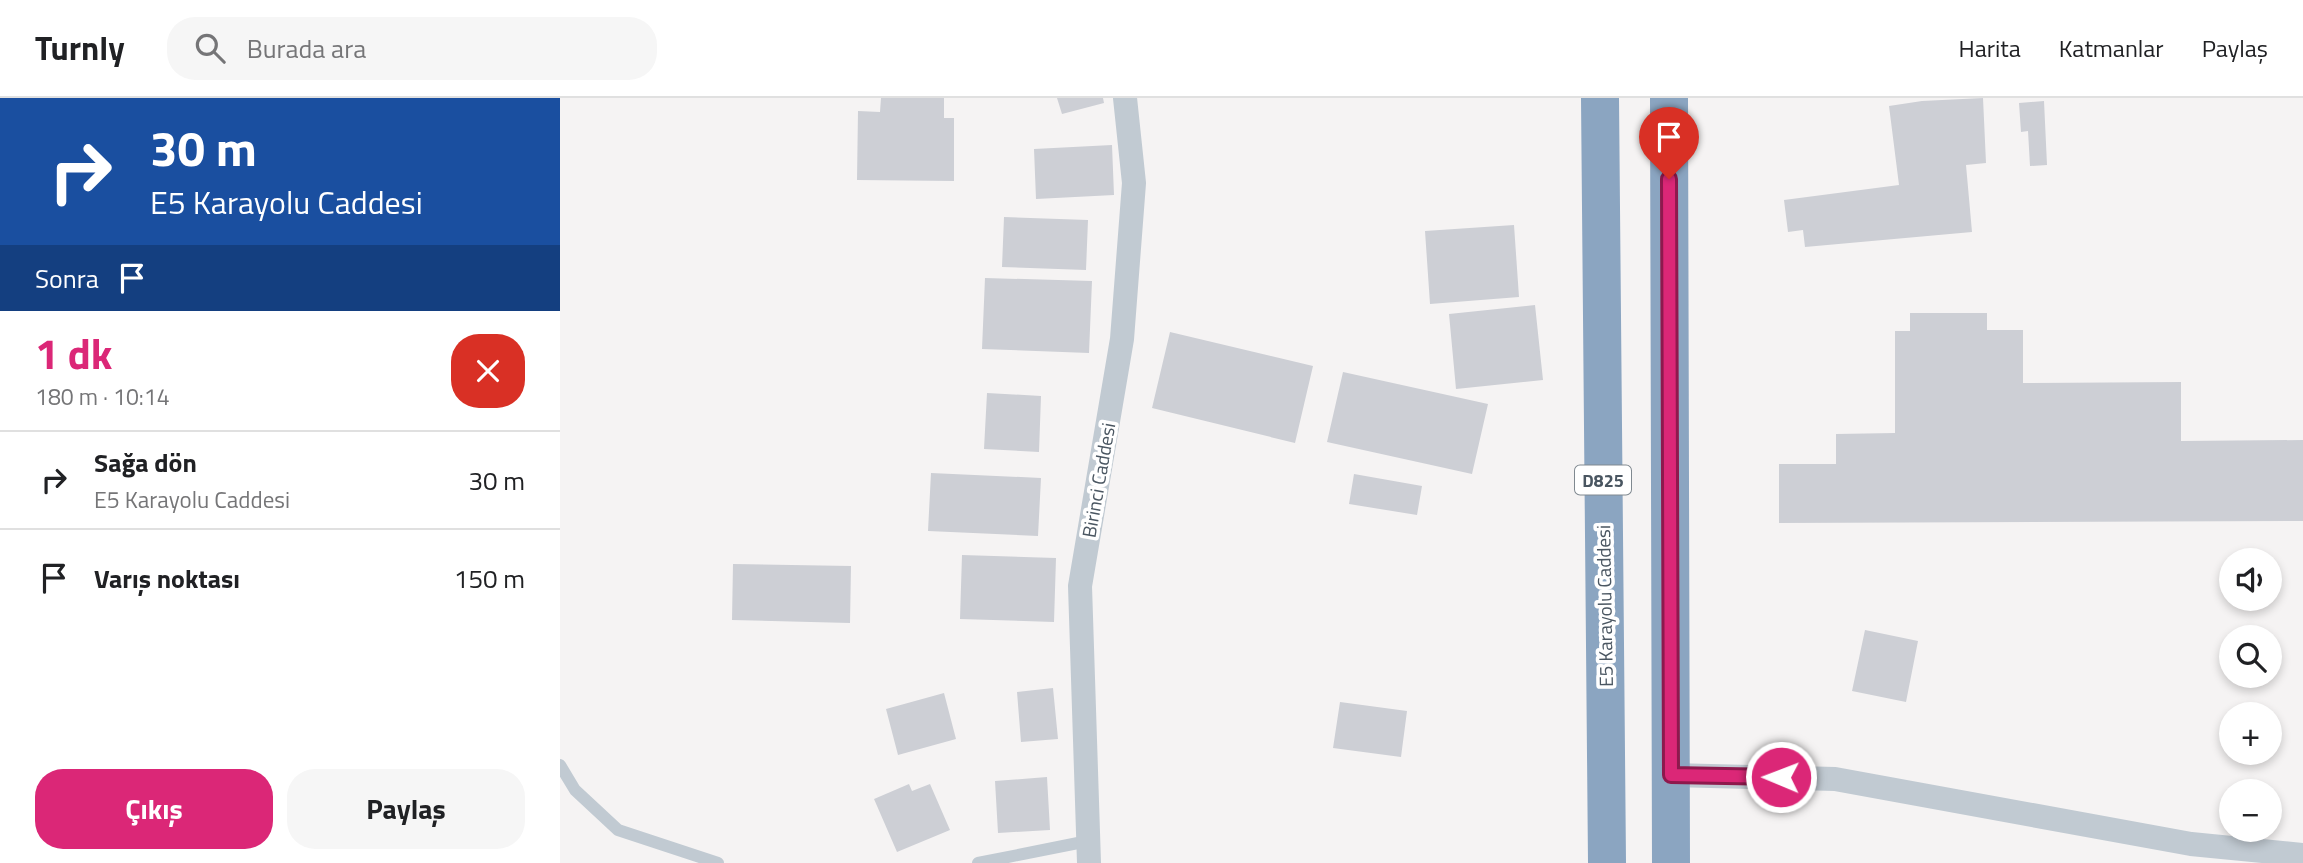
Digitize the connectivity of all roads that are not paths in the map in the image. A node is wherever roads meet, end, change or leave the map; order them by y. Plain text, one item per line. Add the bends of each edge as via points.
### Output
1 (1125, 98) edge
2 (1600, 98) edge
3 (1669, 98) edge
4 (560, 765) edge
5 (1671, 775) junction
6 (1089, 852) edge
7 (2303, 855) edge
8 (718, 863) edge
9 (978, 863) edge
10 (1607, 863) edge
11 (1671, 863) edge

1 - 6 street, Birinci Caddesi via 1134,183 1122,339 1080,586
2 - 10 highway, E5 Karayolu Caddesi / D825
3 - 5 highway
4 - 8 lane via 575,790 618,830
5 - 7 street via 1835,779 2191,844
5 - 11 highway
6 - 9 lane

